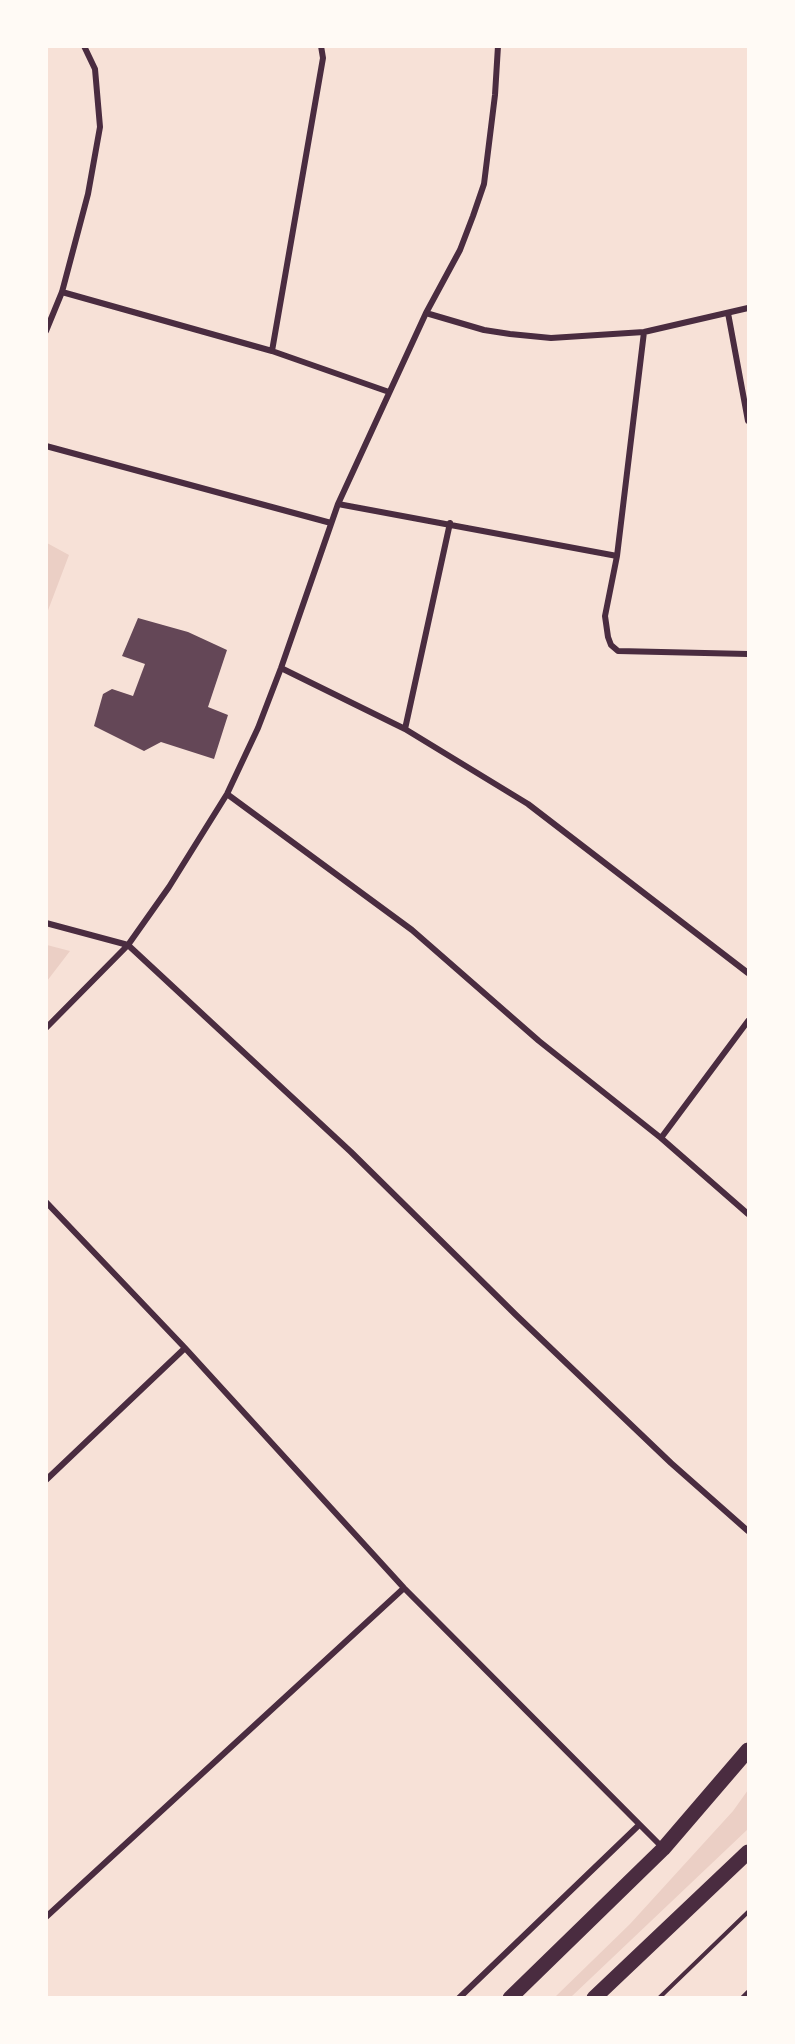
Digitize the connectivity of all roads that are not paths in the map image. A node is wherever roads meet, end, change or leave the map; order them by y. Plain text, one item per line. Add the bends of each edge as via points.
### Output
1 (84, 46) edge
2 (321, 46) edge
3 (498, 46) edge
4 (63, 292) junction
5 (748, 308) edge
6 (426, 313) junction
7 (728, 313) junction
8 (46, 331) edge
9 (644, 332) junction
10 (273, 351) junction
11 (389, 392) junction
12 (748, 421) edge
13 (46, 446) edge
14 (338, 504) junction
15 (331, 523) junction
16 (450, 524) junction
17 (616, 556) junction
18 (748, 654) edge
19 (281, 668) junction
20 (405, 729) junction
21 (227, 794) junction
22 (46, 923) edge
23 (128, 945) junction
24 (748, 973) edge
25 (748, 1021) edge
26 (46, 1028) edge
27 (661, 1138) junction
28 (46, 1202) edge
29 (748, 1214) edge
30 (185, 1348) junction
31 (46, 1480) edge
32 (748, 1531) edge
33 (404, 1588) junction
34 (748, 1750) edge
35 (639, 1825) junction
36 (663, 1849) junction
37 (748, 1852) edge
38 (46, 1917) edge
39 (748, 1993) edge
40 (459, 1998) edge
41 (510, 1998) edge
42 (594, 1998) edge
43 (743, 1998) edge

1 - 4 street via 95,69 100,127
2 - 10 street via 323,58
3 - 6 street via 483,184 460,250
4 - 8 street
4 - 10 street
5 - 7 street
6 - 9 street via 484,330 551,338
6 - 11 street
7 - 9 street
7 - 12 street
9 - 17 street
10 - 11 street
11 - 14 street
13 - 15 street
14 - 15 street
14 - 16 street
15 - 19 street
16 - 17 street
16 - 20 street
17 - 18 street via 605,616 608,637 618,651
19 - 20 street
19 - 21 street
20 - 24 street via 528,804
21 - 23 street
21 - 27 street via 412,930 538,1041
22 - 23 street
23 - 26 street
23 - 32 street via 351,1152 671,1463
25 - 27 street
27 - 29 street
28 - 30 street
30 - 31 street
30 - 33 street
33 - 35 street
33 - 38 street
34 - 36 main road
35 - 36 street
35 - 40 street
36 - 41 main road
37 - 42 main road
39 - 43 street

